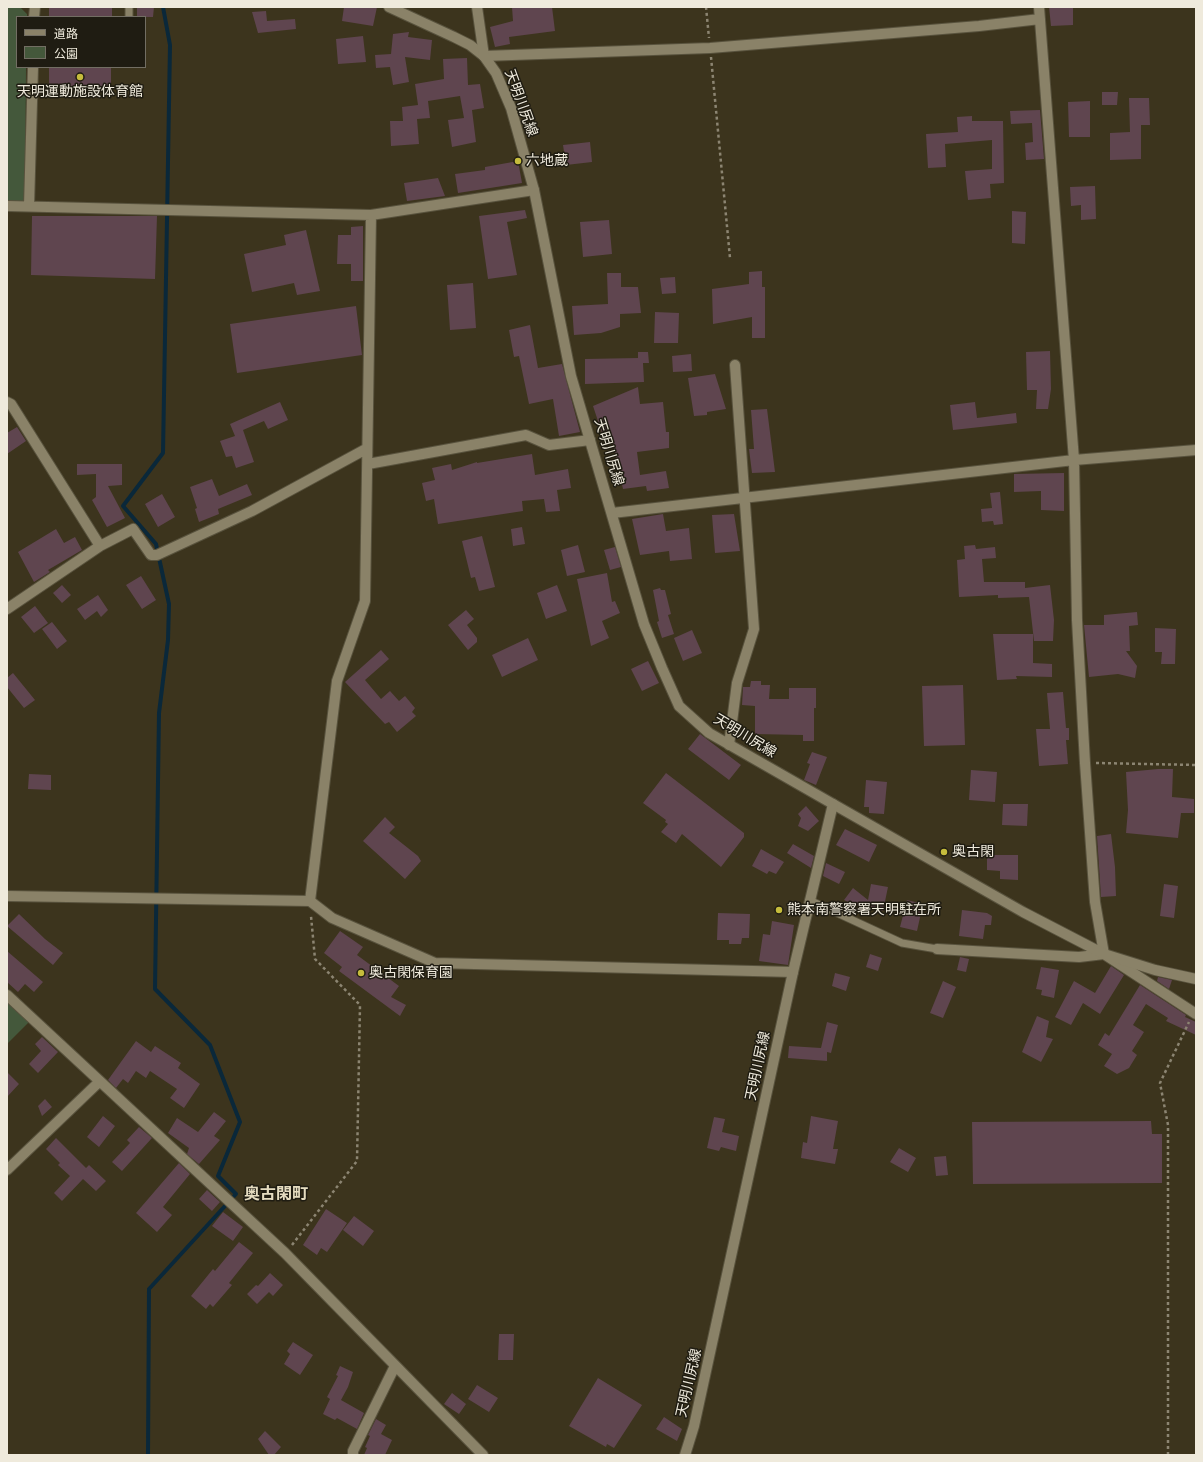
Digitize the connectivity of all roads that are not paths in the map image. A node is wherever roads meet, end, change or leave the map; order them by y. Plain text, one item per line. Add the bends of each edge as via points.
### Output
1 (389, 7) edge
2 (477, 7) edge
3 (1039, 7) edge
4 (1040, 19) junction
5 (484, 56) junction
6 (33, 68) edge
7 (534, 190) junction
8 (7, 206) edge
9 (29, 206) junction
10 (371, 215) junction
11 (735, 365) dead end
12 (7, 402) edge
13 (590, 440) junction
14 (366, 448) junction
15 (1196, 450) edge
16 (1074, 460) junction
17 (368, 464) junction
18 (744, 497) junction
19 (612, 513) junction
20 (100, 546) junction
21 (7, 609) edge
22 (729, 745) junction
23 (833, 804) junction
24 (7, 896) edge
25 (809, 900) junction
26 (310, 901) junction
27 (937, 949) joint
28 (1104, 954) junction
29 (793, 972) junction
30 (1196, 979) edge
31 (7, 995) edge
32 (1195, 1014) edge
33 (99, 1082) junction
34 (7, 1170) edge
35 (395, 1366) junction
36 (353, 1455) edge
37 (483, 1455) edge
38 (685, 1455) edge

1 - 5 street via 470,45
2 - 5 street, 天明川尻線
3 - 4 street
4 - 5 street via 710,48
4 - 16 street
5 - 7 street, 天明川尻線 via 496,73 511,108
6 - 9 street
7 - 10 street
7 - 13 street, 天明川尻線 via 571,376
8 - 9 street
9 - 10 street
10 - 14 street
11 - 18 street
12 - 20 street via 11,404
13 - 17 street via 549,445 526,435
13 - 19 street, 天明川尻線
14 - 17 street
14 - 20 street via 252,511 157,555 152,555 133,529
15 - 16 street
16 - 18 street
16 - 28 street via 1077,620 1085,763 1095,902
17 - 26 street via 365,601 337,681
18 - 19 street
18 - 22 street via 754,629 737,683
19 - 22 street, 天明川尻線 via 644,624 679,706 708,733
20 - 21 street
22 - 23 street, 天明川尻線
23 - 25 street, 天明川尻線
23 - 28 street via 1041,922
24 - 26 street
25 - 27 lane via 902,943
25 - 29 street, 天明川尻線
26 - 29 street via 332,918 435,963
27 - 28 street via 1079,957
28 - 30 street via 1155,970
28 - 32 street
29 - 38 street, 天明川尻線 via 694,1426
31 - 33 street
33 - 34 street
33 - 35 street via 286,1253
35 - 36 street
35 - 37 street

